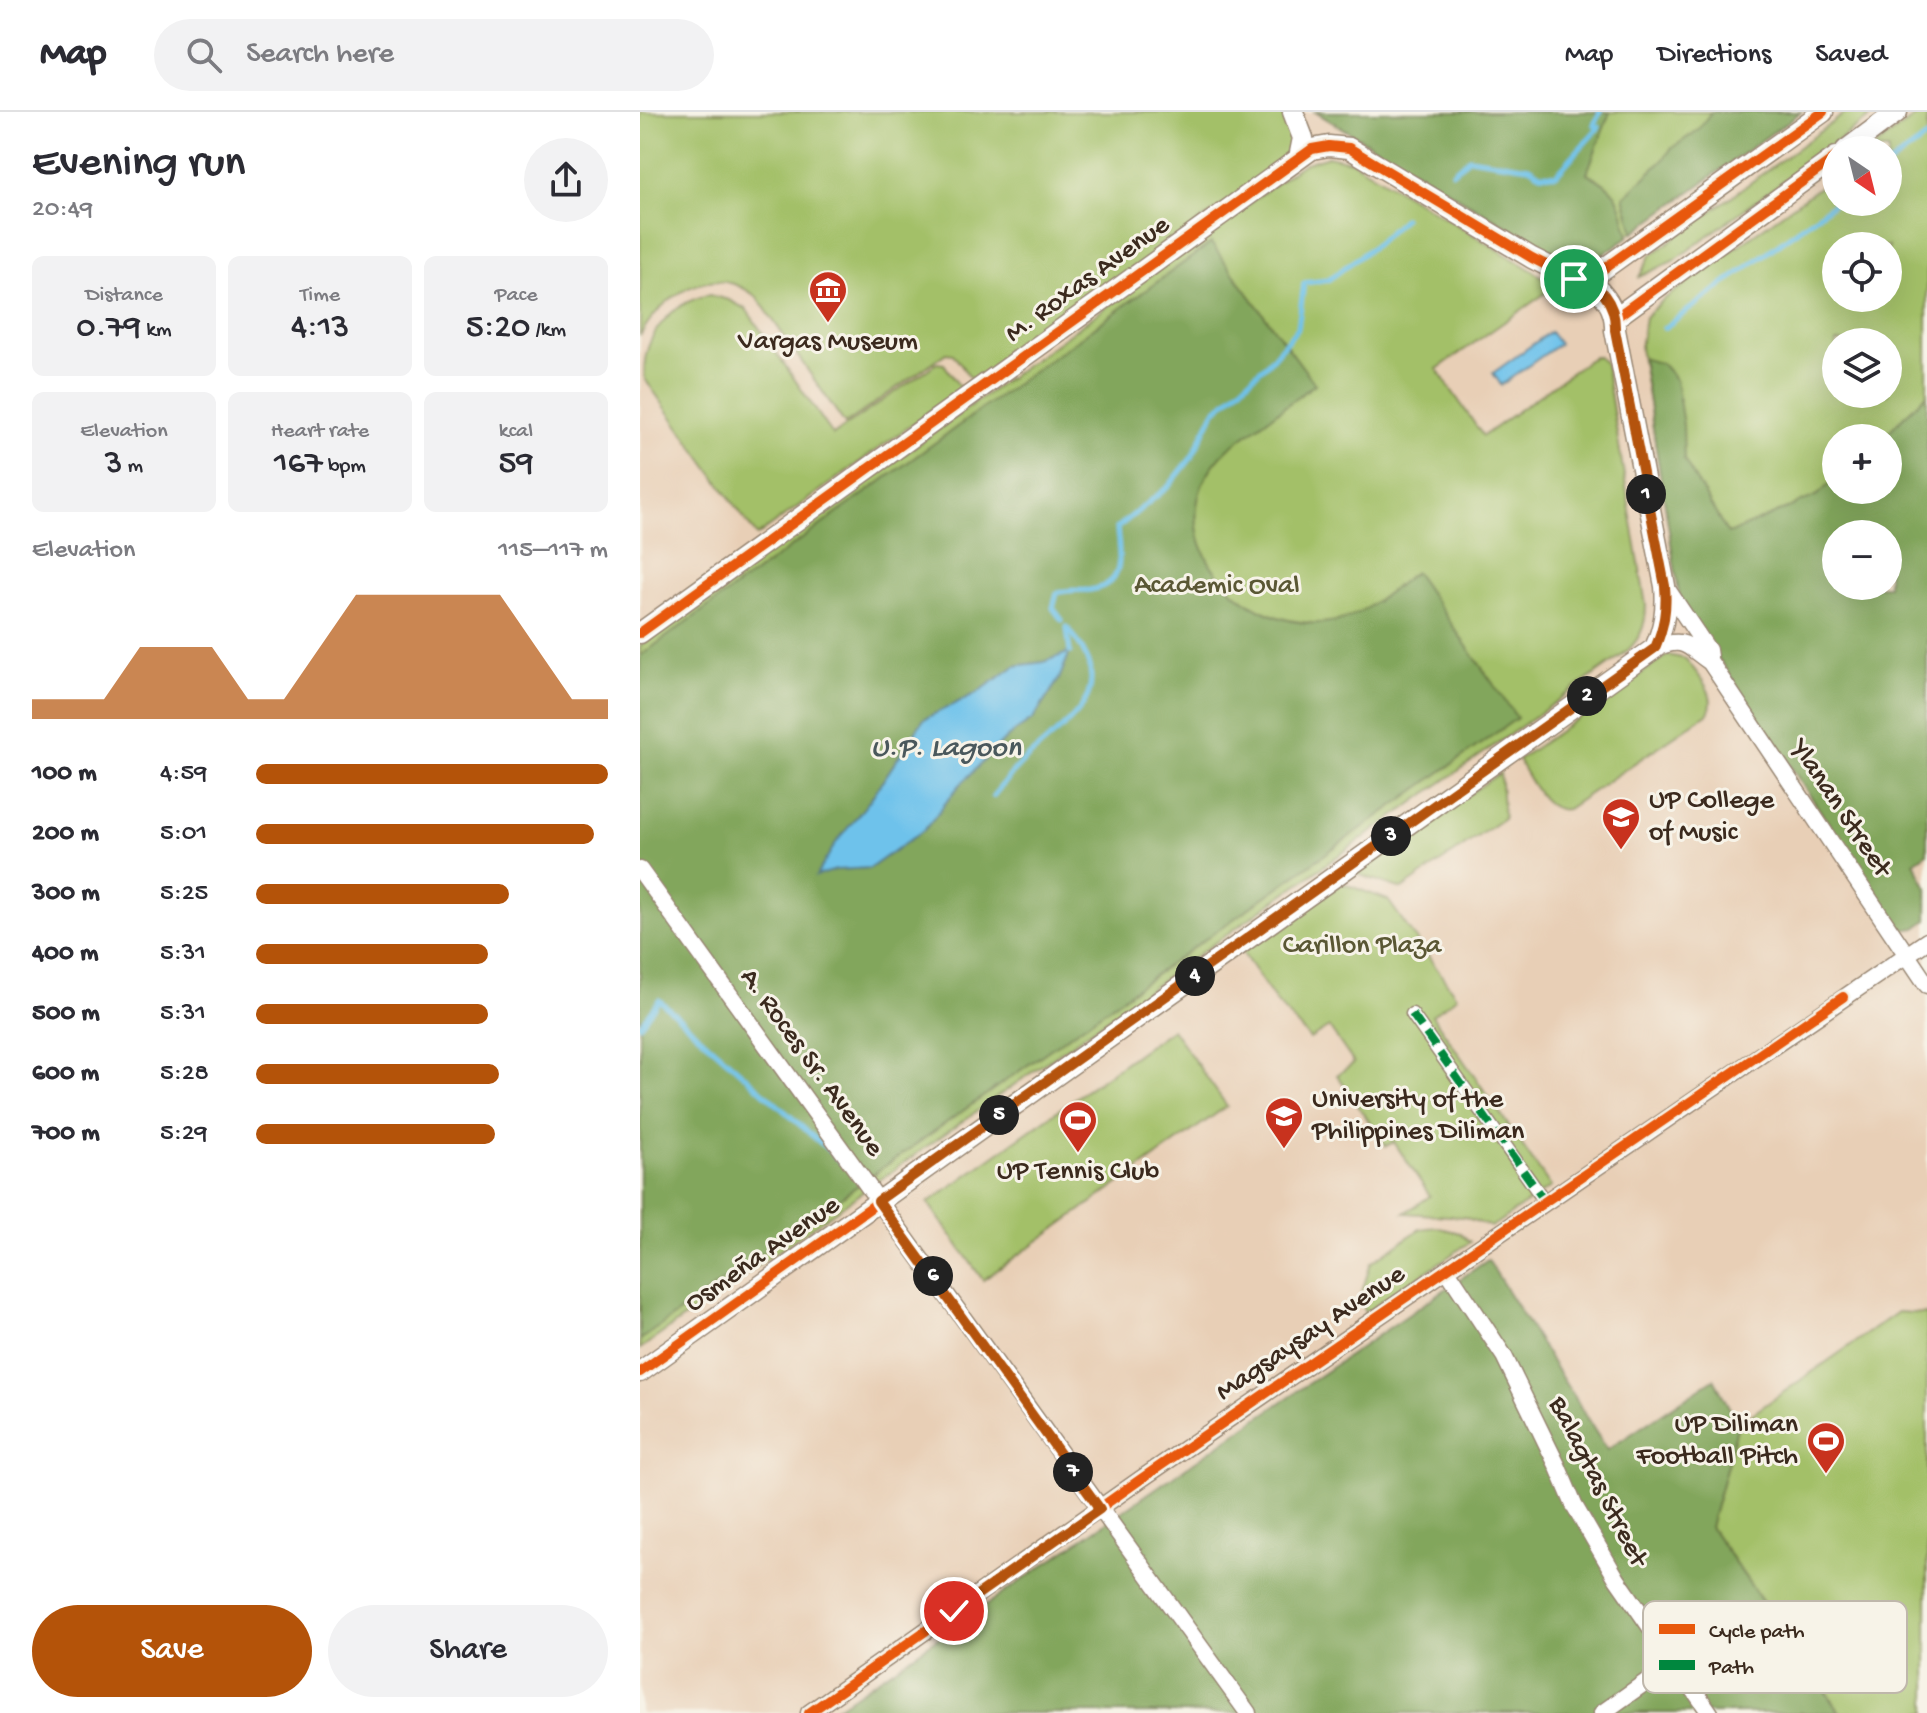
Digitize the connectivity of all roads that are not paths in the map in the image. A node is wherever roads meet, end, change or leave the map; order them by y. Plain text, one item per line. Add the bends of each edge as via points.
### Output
1 (1293, 112) edge
2 (1823, 112) edge
3 (1897, 112) edge
4 (1865, 136) edge
5 (1299, 158) junction
6 (1822, 167) edge
7 (1588, 280) junction
8 (1615, 318) junction
9 (1665, 586) junction
10 (640, 633) edge
11 (1655, 648) junction
12 (1710, 662) junction
13 (640, 870) edge
14 (1927, 941) edge
15 (1906, 954) junction
16 (1927, 985) edge
17 (1412, 1014) dead end
18 (878, 1201) junction
19 (1546, 1203) junction
20 (1447, 1270) junction
21 (640, 1372) edge
22 (1100, 1509) junction
23 (1643, 1617) edge
24 (1643, 1684) edge
25 (1696, 1693) edge
26 (809, 1713) edge
27 (1248, 1713) edge
28 (1602, 1713) edge
29 (1710, 1713) edge

1 - 5 street via 1303,138
2 - 7 street
3 - 4 street
5 - 7 street, M. Roxas Avenue via 1321,147 1349,148 1532,258 1574,279
5 - 10 street, M. Roxas Avenue
6 - 8 street
7 - 8 street via 1606,296
8 - 9 street
9 - 11 street via 1663,631
9 - 12 street, Ylanan Street via 1708,650
11 - 12 street, Ylanan Street via 1683,642
11 - 18 street, Osmeña Avenue
12 - 15 street, Ylanan Street
13 - 18 street, A. Roces Sr. Avenue
14 - 15 street, Magsaysay Avenue
15 - 16 street, Ylanan Street
15 - 19 street, Magsaysay Avenue
17 - 19 street
18 - 21 street, Osmeña Avenue
18 - 22 street, A. Roces Sr. Avenue
19 - 20 street, Magsaysay Avenue
20 - 22 street, Magsaysay Avenue
20 - 23 street, Balagtas Street via 1504,1356 1574,1505
22 - 26 street, Magsaysay Avenue
22 - 27 street, A. Roces Sr. Avenue
24 - 28 street
25 - 29 street, Balagtas Street

